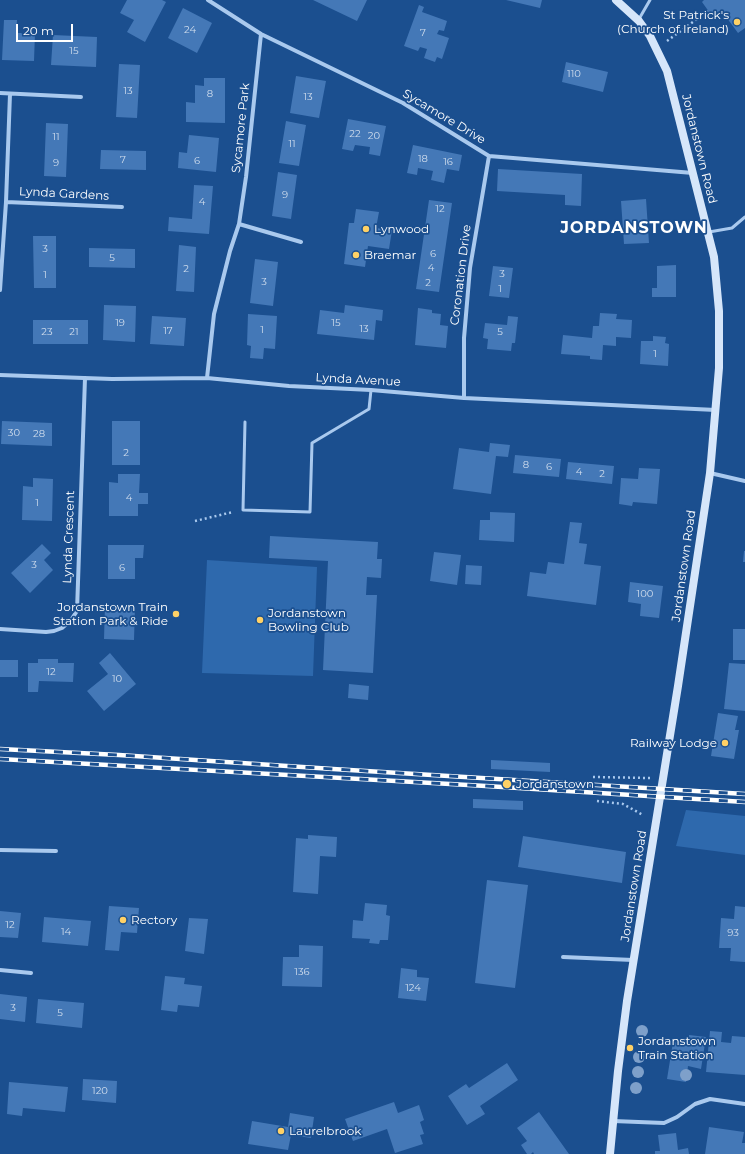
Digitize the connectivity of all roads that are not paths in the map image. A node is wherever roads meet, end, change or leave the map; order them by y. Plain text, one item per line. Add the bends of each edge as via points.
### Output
1 (208, 0) edge
2 (616, 0) edge
3 (650, 0) edge
4 (638, 21) junction
5 (261, 34) junction
6 (0, 93) edge
7 (10, 94) junction
8 (81, 97) dead end
9 (489, 156) junction
10 (693, 173) junction
11 (6, 202) junction
12 (122, 207) dead end
13 (745, 217) edge
14 (239, 224) junction
15 (708, 233) junction
16 (301, 242) dead end
17 (0, 290) edge
18 (0, 375) edge
19 (85, 378) junction
20 (207, 378) junction
21 (371, 390) junction
22 (464, 398) junction
23 (716, 410) junction
24 (245, 422) dead end
25 (710, 473) junction
26 (745, 481) edge
27 (0, 629) edge
28 (0, 850) edge
29 (56, 851) dead end
30 (563, 956) dead end
31 (633, 960) junction
32 (0, 970) edge
33 (31, 973) dead end
34 (745, 1104) edge
35 (613, 1121) junction
36 (610, 1154) edge

1 - 5 street, Sycamore Drive
2 - 4 street, Jordanstown Road
3 - 4 lane
4 - 10 street, Jordanstown Road via 650,36 667,71
5 - 9 street, Sycamore Drive via 403,103
5 - 14 street, Sycamore Park
6 - 7 street
7 - 8 street
7 - 11 street, Lynda Gardens
9 - 10 street, Sycamore Drive
9 - 22 street, Coronation Drive via 470,268 464,338
10 - 15 street, Jordanstown Road
11 - 12 street, Lynda Gardens
11 - 17 street, Lynda Gardens
13 - 15 lane via 732,228
14 - 16 street
14 - 20 street, Sycamore Park via 214,314
15 - 23 street, Jordanstown Road via 714,257 719,311
18 - 19 street, Lynda Avenue
19 - 20 street, Lynda Avenue
19 - 27 street, Lynda Crescent via 77,611 62,628 54,631
20 - 21 street, Lynda Avenue
21 - 22 street, Lynda Avenue
21 - 24 lane via 369,409 312,443 310,512 243,510
22 - 23 street, Lynda Avenue
23 - 25 street, Jordanstown Road
25 - 26 street
25 - 31 street, Jordanstown Road
28 - 29 street
30 - 31 street
31 - 35 street, Jordanstown Road
32 - 33 street
34 - 35 street via 710,1100 695,1104 664,1123
35 - 36 street, Jordanstown Road

